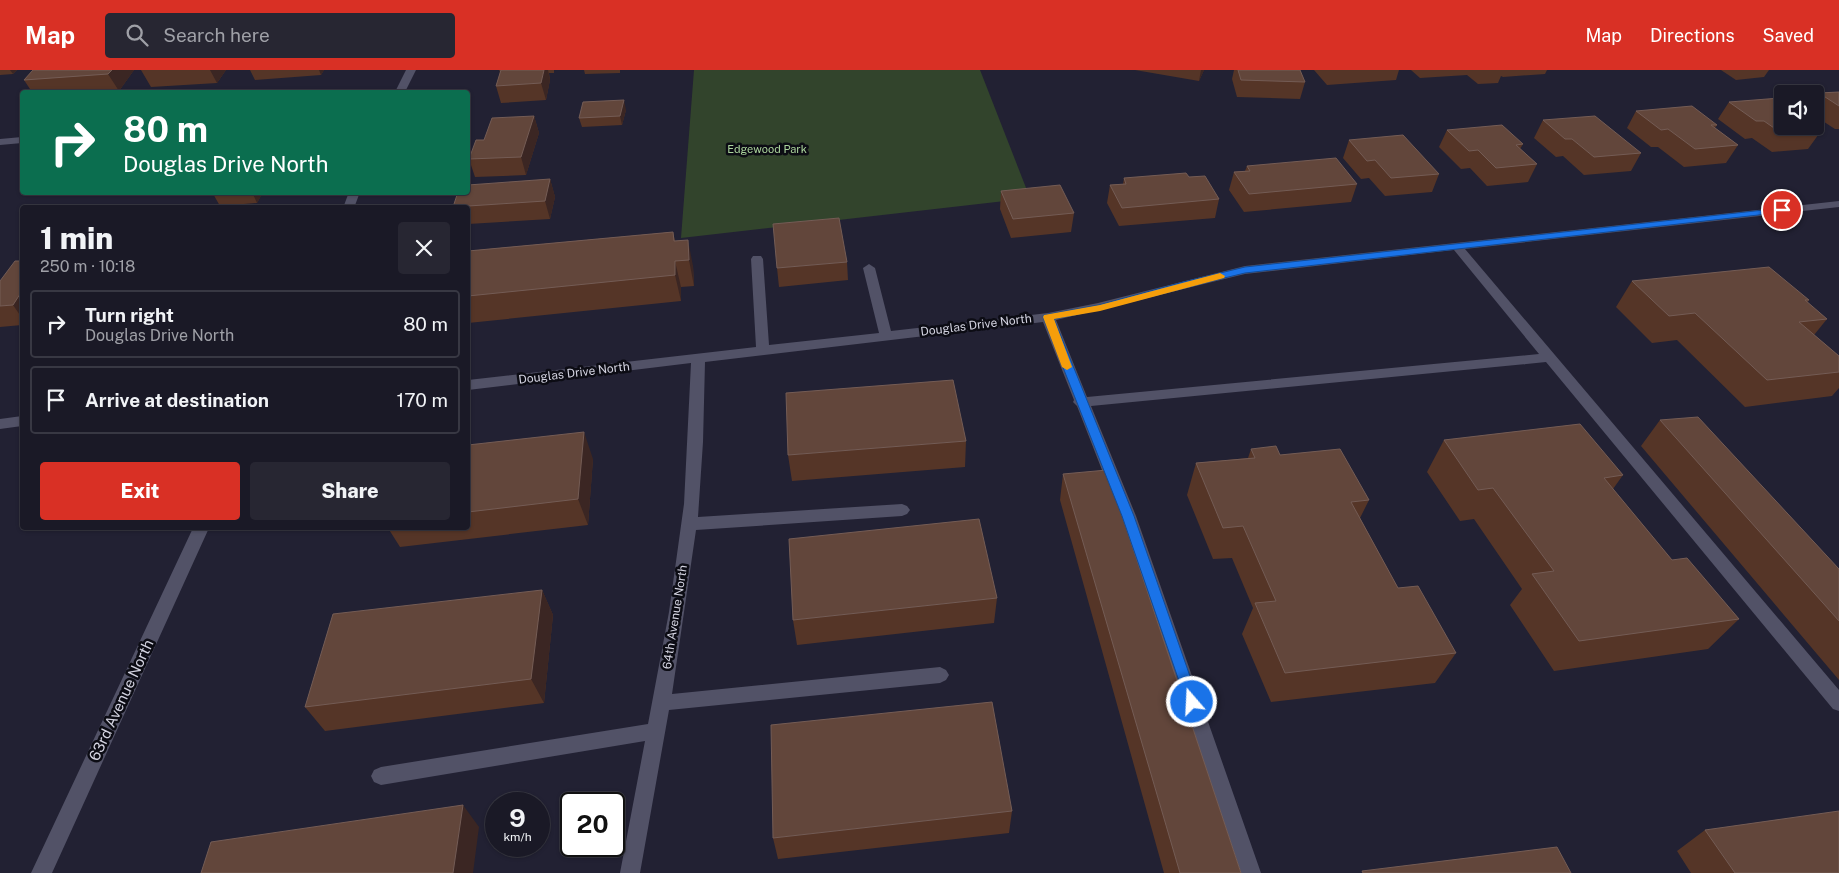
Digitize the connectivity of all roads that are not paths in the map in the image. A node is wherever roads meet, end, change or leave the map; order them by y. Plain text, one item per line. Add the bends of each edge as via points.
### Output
1 (411, 70) edge
2 (401, 90) edge
3 (20, 140) edge
4 (0, 142) edge
5 (1839, 204) edge
6 (1457, 247) junction
7 (757, 259) dead end
8 (869, 268) dead end
9 (1048, 317) junction
10 (886, 336) junction
11 (763, 350) junction
12 (698, 358) junction
13 (1549, 358) junction
14 (470, 385) edge
15 (1080, 402) junction
16 (20, 421) edge
17 (0, 424) edge
18 (902, 510) dead end
19 (689, 524) junction
20 (200, 530) edge
21 (940, 675) dead end
22 (661, 703) junction
23 (1839, 703) edge
24 (655, 731) junction
25 (381, 776) dead end
26 (40, 873) edge
27 (630, 873) edge
28 (1251, 873) edge

1 - 2 street
3 - 4 street
5 - 6 street, Douglas Drive North
6 - 9 street, Douglas Drive North via 1245,270 1100,308
6 - 13 street
7 - 11 street
8 - 10 street
9 - 10 street, Douglas Drive North
9 - 15 street
10 - 11 street, Douglas Drive North
11 - 12 street, Douglas Drive North
12 - 14 street, Douglas Drive North
12 - 19 street, 64th Avenue North via 697,435
13 - 15 street
13 - 23 street
15 - 28 street via 1128,516
16 - 17 street
18 - 19 street
19 - 22 street, 64th Avenue North
20 - 26 street, 63rd Avenue North
21 - 22 street
22 - 24 street, 64th Avenue North
24 - 25 street
24 - 27 street, 64th Avenue North

